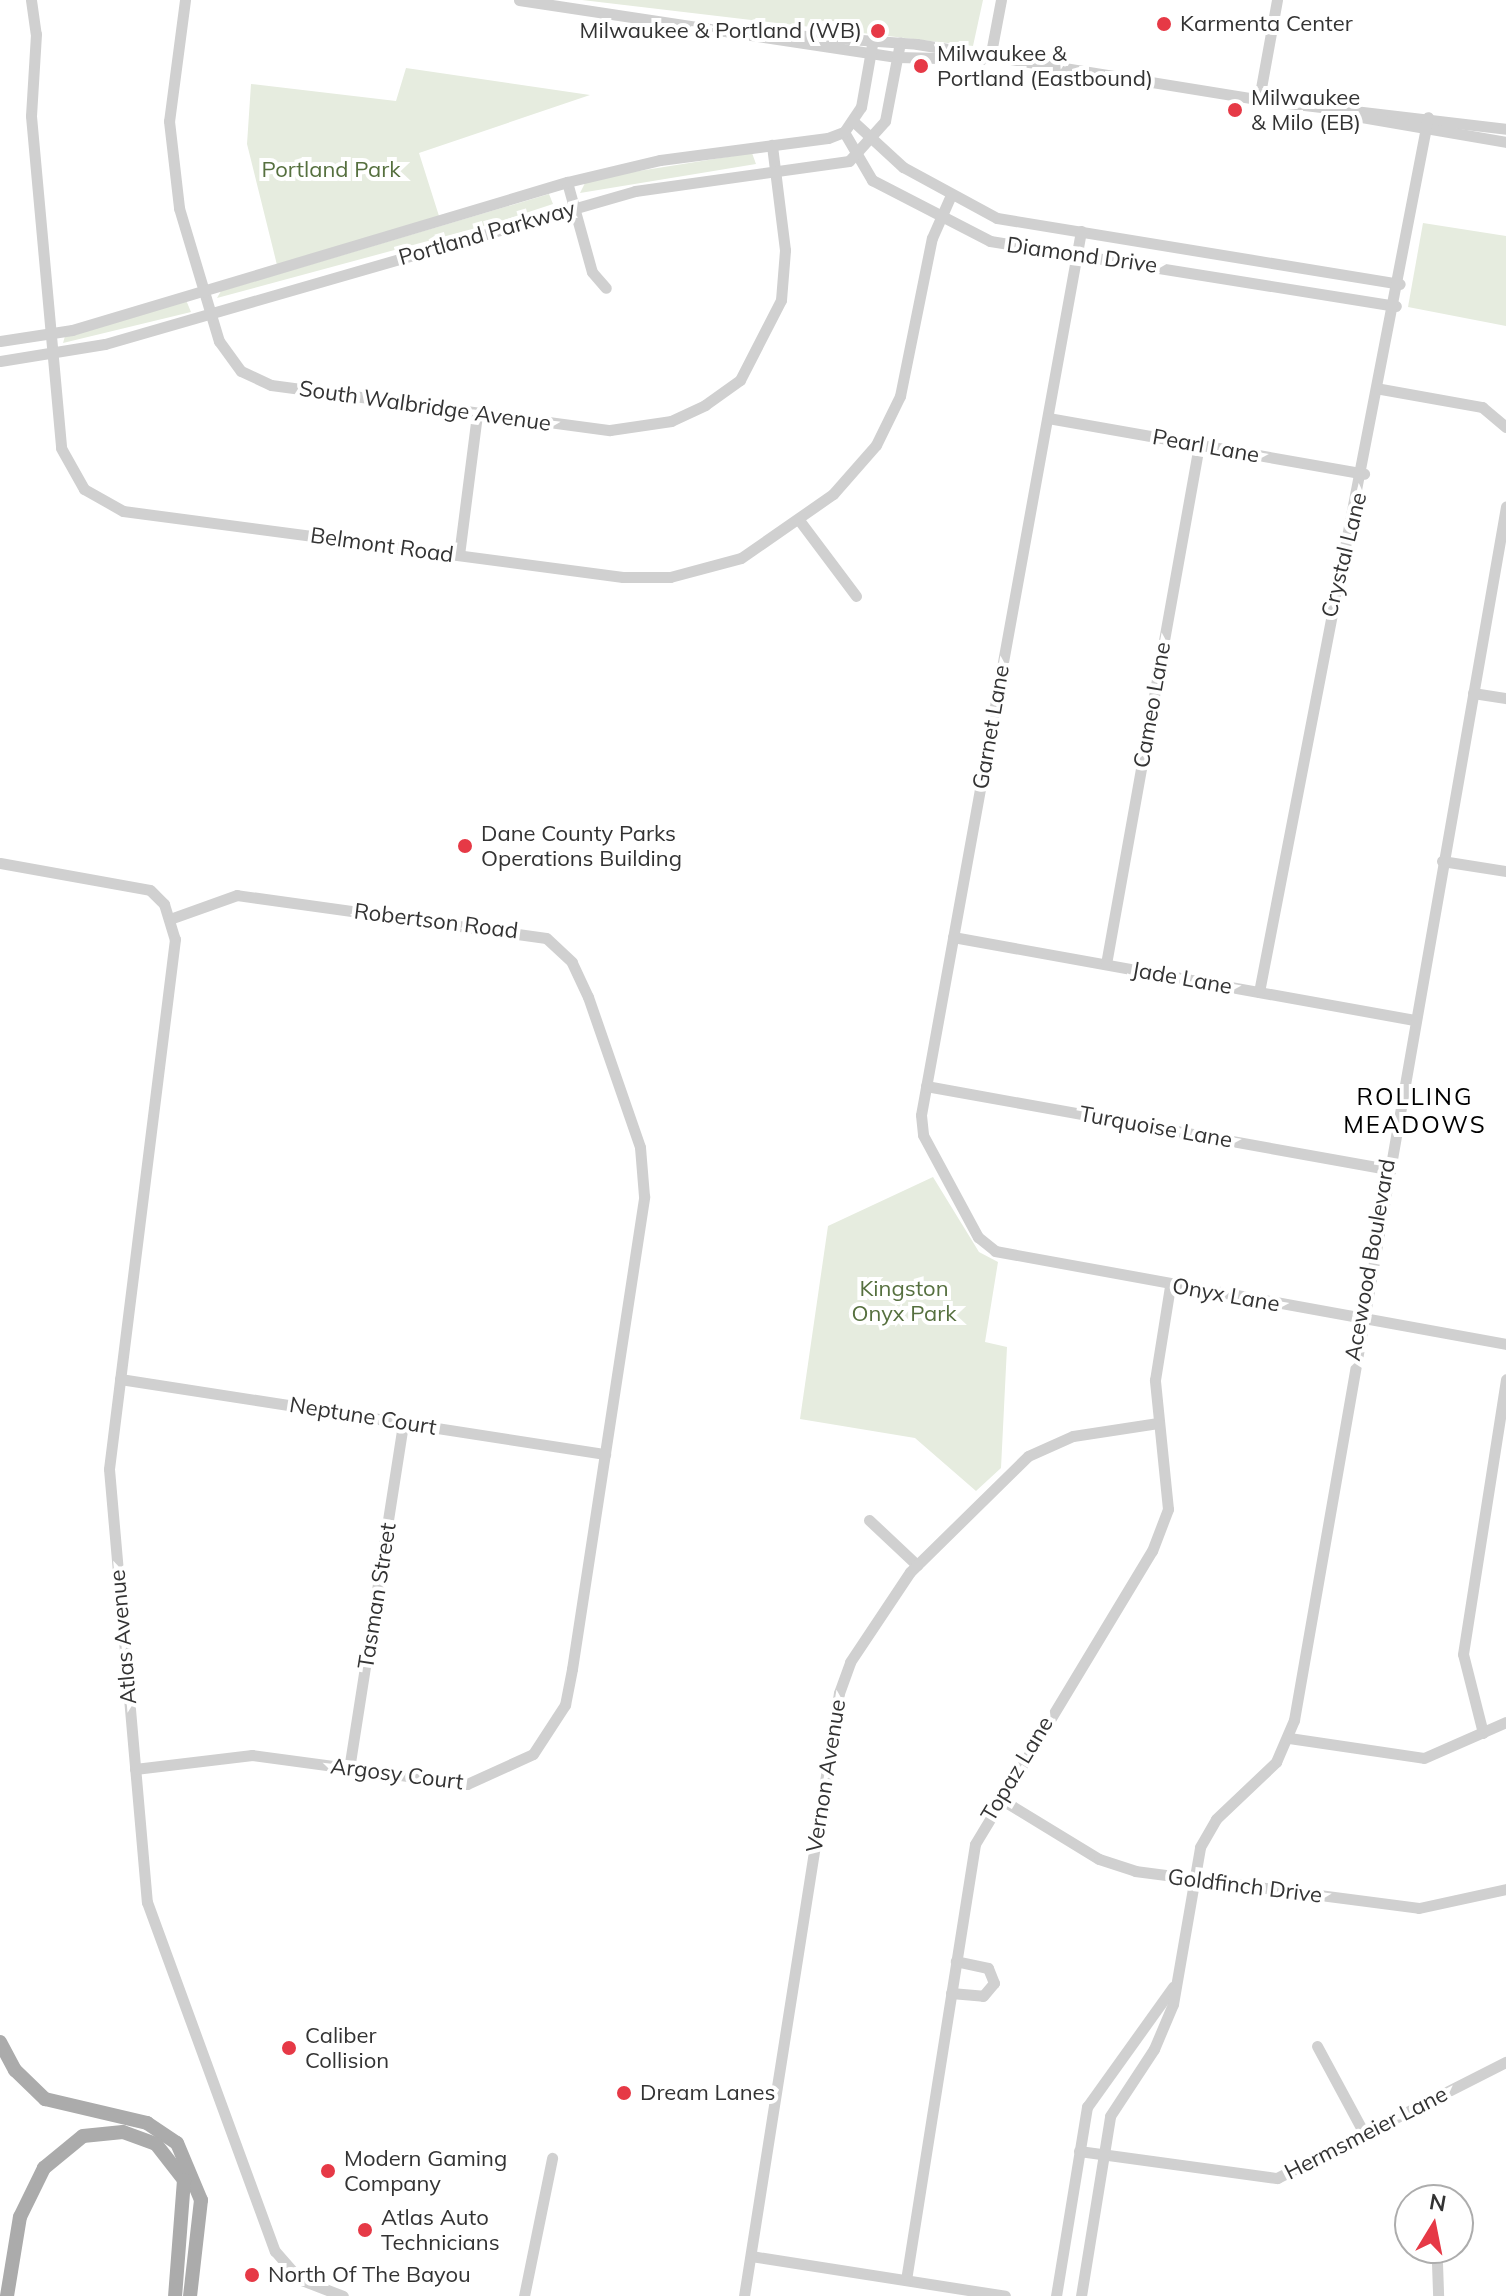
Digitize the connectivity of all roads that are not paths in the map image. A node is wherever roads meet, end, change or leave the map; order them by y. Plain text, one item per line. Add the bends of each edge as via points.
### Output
1 (31, 0) edge
2 (185, 0) edge
3 (519, 0) edge
4 (1001, 0) edge
5 (1277, 0) edge
6 (554, 2) edge
7 (765, 33) junction
8 (873, 39) junction
9 (900, 42) junction
10 (871, 54) junction
11 (897, 57) junction
12 (990, 58) junction
13 (1259, 99) junction
14 (854, 122) junction
15 (1427, 124) junction
16 (1506, 129) edge
17 (844, 132) junction
18 (875, 140) junction
19 (1506, 142) edge
20 (772, 145) junction
21 (854, 158) junction
22 (776, 169) junction
23 (567, 182) junction
24 (951, 195) junction
25 (573, 207) junction
26 (939, 217) junction
27 (1081, 231) junction
28 (1222, 253) junction
29 (1077, 255) junction
30 (1219, 274) junction
31 (1400, 284) junction
32 (606, 288) dead end
33 (202, 292) junction
34 (1396, 306) junction
35 (209, 314) junction
36 (50, 335) junction
37 (0, 341) edge
38 (53, 358) junction
39 (0, 361) edge
40 (1381, 389) junction
41 (477, 414) junction
42 (1048, 418) junction
43 (1506, 427) edge
44 (1199, 445) junction
45 (1364, 474) junction
46 (1506, 506) edge
47 (799, 520) junction
48 (459, 555) junction
49 (856, 596) dead end
50 (1473, 693) junction
51 (1506, 698) edge
52 (1442, 861) junction
53 (0, 863) edge
54 (1506, 871) edge
55 (170, 919) junction
56 (953, 937) junction
57 (1106, 964) junction
58 (1259, 992) junction
59 (1412, 1020) junction
60 (926, 1086) junction
61 (1385, 1169) junction
62 (965, 1214) joint
63 (1170, 1286) junction
64 (1359, 1318) junction
65 (1506, 1344) edge
66 (120, 1379) junction
67 (1506, 1379) edge
68 (403, 1423) junction
69 (1158, 1423) junction
70 (605, 1454) junction
71 (869, 1520) dead end
72 (917, 1565) junction
73 (1506, 1722) edge
74 (1483, 1733) junction
75 (1289, 1738) junction
76 (135, 1769) junction
77 (349, 1769) junction
78 (999, 1798) junction
79 (1192, 1878) junction
80 (1506, 1889) edge
81 (956, 1961) junction
82 (1176, 1984) junction
83 (951, 1993) junction
84 (0, 2042) edge
85 (1317, 2046) dead end
86 (1506, 2062) edge
87 (1365, 2135) junction
88 (1079, 2151) junction
89 (1103, 2155) junction
90 (552, 2158) dead end
91 (751, 2256) junction
92 (1437, 2264) edge
93 (906, 2280) junction
94 (7, 2296) edge
95 (175, 2296) edge
96 (190, 2296) edge
97 (343, 2296) edge
98 (524, 2296) edge
99 (744, 2296) edge
100 (1005, 2296) edge
101 (1056, 2296) edge
102 (1081, 2296) edge
103 (1438, 2296) edge

1 - 36 street, Belmont Road via 36,34 30,106
2 - 33 street, South Walbridge Avenue via 169,155
3 - 6 street
4 - 12 street
5 - 13 street
6 - 7 street
7 - 8 street
7 - 10 street
8 - 9 street
8 - 10 street
9 - 11 street
9 - 12 street
10 - 11 street
10 - 14 street
11 - 12 street
11 - 18 street
12 - 13 street
13 - 15 street
14 - 17 street
14 - 18 street, Diamond Drive
15 - 16 street
15 - 19 street
15 - 31 street, Crystal Lane
17 - 20 street, Portland Parkway
17 - 21 street, Diamond Drive
18 - 21 street
18 - 24 street, Diamond Drive
20 - 22 street, South Walbridge Avenue
20 - 23 street, Portland Parkway
21 - 22 street, Portland Parkway
21 - 26 street, Diamond Drive via 872,180
22 - 25 street, Portland Parkway
22 - 41 street, South Walbridge Avenue via 784,289 740,380 705,405 637,429
23 - 25 street
23 - 33 street, Portland Parkway
24 - 26 street, Belmont Road
24 - 27 street, Diamond Drive via 1012,222
25 - 32 street via 592,272
25 - 35 street, Portland Parkway
26 - 29 street, Diamond Drive via 998,243
26 - 47 street, Belmont Road via 891,420 860,466
27 - 28 street, Diamond Drive
27 - 29 street, Garnet Lane
28 - 30 street
28 - 31 street, Diamond Drive
29 - 30 street, Diamond Drive
29 - 42 street, Garnet Lane
30 - 34 street, Diamond Drive
31 - 34 street, Crystal Lane
33 - 35 street, South Walbridge Avenue
33 - 36 street, Portland Parkway
34 - 40 street, Crystal Lane
35 - 38 street, Portland Parkway
35 - 41 street, South Walbridge Avenue via 230,361 263,383
36 - 37 street, Portland Parkway
36 - 38 street, Belmont Road
38 - 39 street, Portland Parkway
38 - 48 street, Belmont Road via 63,457 102,503
40 - 43 street via 1482,407
40 - 45 street, Crystal Lane
41 - 48 street
42 - 44 street, Pearl Lane
42 - 56 street, Garnet Lane
44 - 45 street, Pearl Lane
44 - 57 street, Cameo Lane
45 - 58 street, Crystal Lane via 1332,592
46 - 50 street, Acewood Boulevard
47 - 48 street, Belmont Road via 741,558 670,577
47 - 49 street
50 - 51 street
50 - 52 street, Acewood Boulevard
52 - 54 street
52 - 59 street, Acewood Boulevard
53 - 55 street via 126,880 150,890
55 - 66 street, Atlas Avenue via 174,956
55 - 70 street, Robertson Road via 237,895 529,933 572,962 640,1146 644,1176
56 - 57 street, Jade Lane
56 - 60 street, Garnet Lane
57 - 58 street, Jade Lane
58 - 59 street, Jade Lane
59 - 61 street, Acewood Boulevard
60 - 61 street, Turquoise Lane
60 - 62 street, Garnet Lane via 923,1135
61 - 64 street, Acewood Boulevard
62 - 63 street, Onyx Lane via 995,1251
63 - 64 street, Onyx Lane
63 - 69 street, Topaz Lane via 1156,1360
64 - 65 street, Onyx Lane
64 - 75 street, Acewood Boulevard
66 - 68 street, Neptune Court
66 - 76 street, Atlas Avenue via 109,1476
67 - 74 street via 1463,1654
68 - 70 street, Neptune Court
68 - 77 street, Tasman Street
69 - 72 street, Vernon Avenue via 1073,1436 1028,1456
69 - 78 street, Topaz Lane via 1169,1476 1162,1529
70 - 77 street, Argosy Court via 565,1705 549,1735 516,1767 467,1784
71 - 72 street
72 - 91 street, Vernon Avenue via 875,1614 839,1693
73 - 74 street
74 - 75 street via 1424,1758
75 - 79 street, Acewood Boulevard via 1276,1762 1216,1819
76 - 77 street, Argosy Court via 252,1755
76 - 97 street, Atlas Avenue via 150,1919 271,2243 299,2279
78 - 79 street, Goldfinch Drive via 1107,1862
78 - 81 street, Topaz Lane via 975,1844
79 - 80 street, Goldfinch Drive via 1419,1908
79 - 82 street, Acewood Boulevard
81 - 83 street, Topaz Lane
81 - 83 street via 988,1968 994,1983 983,1996
82 - 88 street, Acewood Boulevard via 1094,2091
82 - 89 street, Acewood Boulevard via 1154,2049 1114,2104
83 - 93 street, Topaz Lane
84 - 96 main road via 15,2070 45,2099 147,2123 177,2143 201,2200
85 - 87 street
86 - 87 street, Hermsmeier Lane
87 - 89 street, Hermsmeier Lane via 1259,2180
88 - 89 street, Hermsmeier Lane
88 - 101 street, Acewood Boulevard
89 - 102 street, Acewood Boulevard
90 - 98 street
91 - 93 street
91 - 99 street, Vernon Avenue
92 - 103 street
93 - 100 street
94 - 95 main road via 20,2217 44,2168 72,2142 115,2132 156,2144 184,2180

